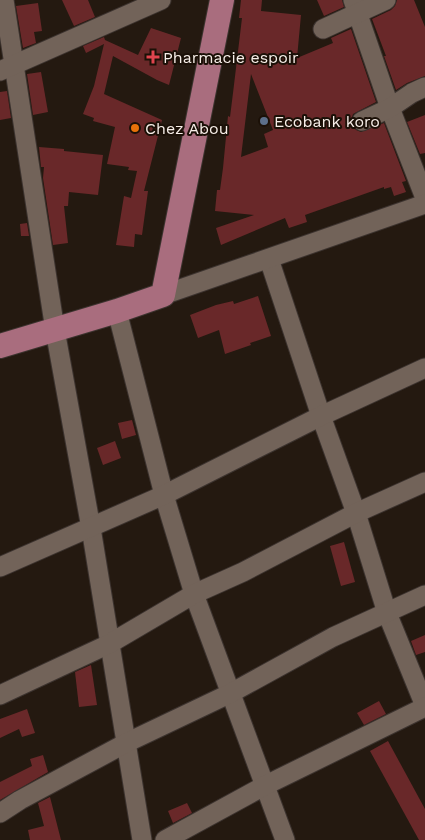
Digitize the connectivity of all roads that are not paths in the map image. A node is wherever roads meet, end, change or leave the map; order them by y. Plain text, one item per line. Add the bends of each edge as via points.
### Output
1 (4, 0) edge
2 (161, 0) edge
3 (222, 0) edge
4 (386, 0) edge
5 (356, 6) edge
6 (323, 29) dead end
7 (7, 68) edge
8 (425, 87) edge
9 (390, 108) junction
10 (362, 122) dead end
11 (425, 198) edge
12 (425, 204) edge
13 (269, 259) junction
14 (163, 295) junction
15 (117, 312) junction
16 (55, 330) junction
17 (0, 346) edge
18 (425, 368) edge
19 (321, 416) junction
20 (425, 482) edge
21 (164, 495) junction
22 (356, 513) junction
23 (91, 528) junction
24 (0, 567) edge
25 (194, 594) junction
26 (425, 595) edge
27 (387, 613) junction
28 (109, 644) junction
29 (231, 693) junction
30 (0, 695) edge
31 (425, 706) edge
32 (126, 743) junction
33 (264, 786) junction
34 (0, 814) edge
35 (142, 840) edge
36 (165, 840) edge
37 (285, 840) edge

1 - 7 street
2 - 7 street
3 - 14 main road
4 - 5 street
5 - 6 street
5 - 9 street
7 - 16 street
8 - 9 street
9 - 10 street
9 - 11 street
12 - 13 street
13 - 14 street
13 - 19 street
14 - 15 main road
15 - 16 main road
15 - 21 street
16 - 17 main road
16 - 23 street
18 - 19 street
19 - 21 street
19 - 22 street
20 - 22 street
21 - 23 street
21 - 25 street
22 - 25 street
22 - 27 street
23 - 24 street
23 - 28 street
25 - 28 street
25 - 29 street
26 - 27 street
27 - 29 street via 333,637
27 - 31 street
28 - 30 street
28 - 32 street
29 - 32 street
29 - 33 street
31 - 33 street
32 - 34 street
32 - 35 street
33 - 36 street
33 - 37 street

